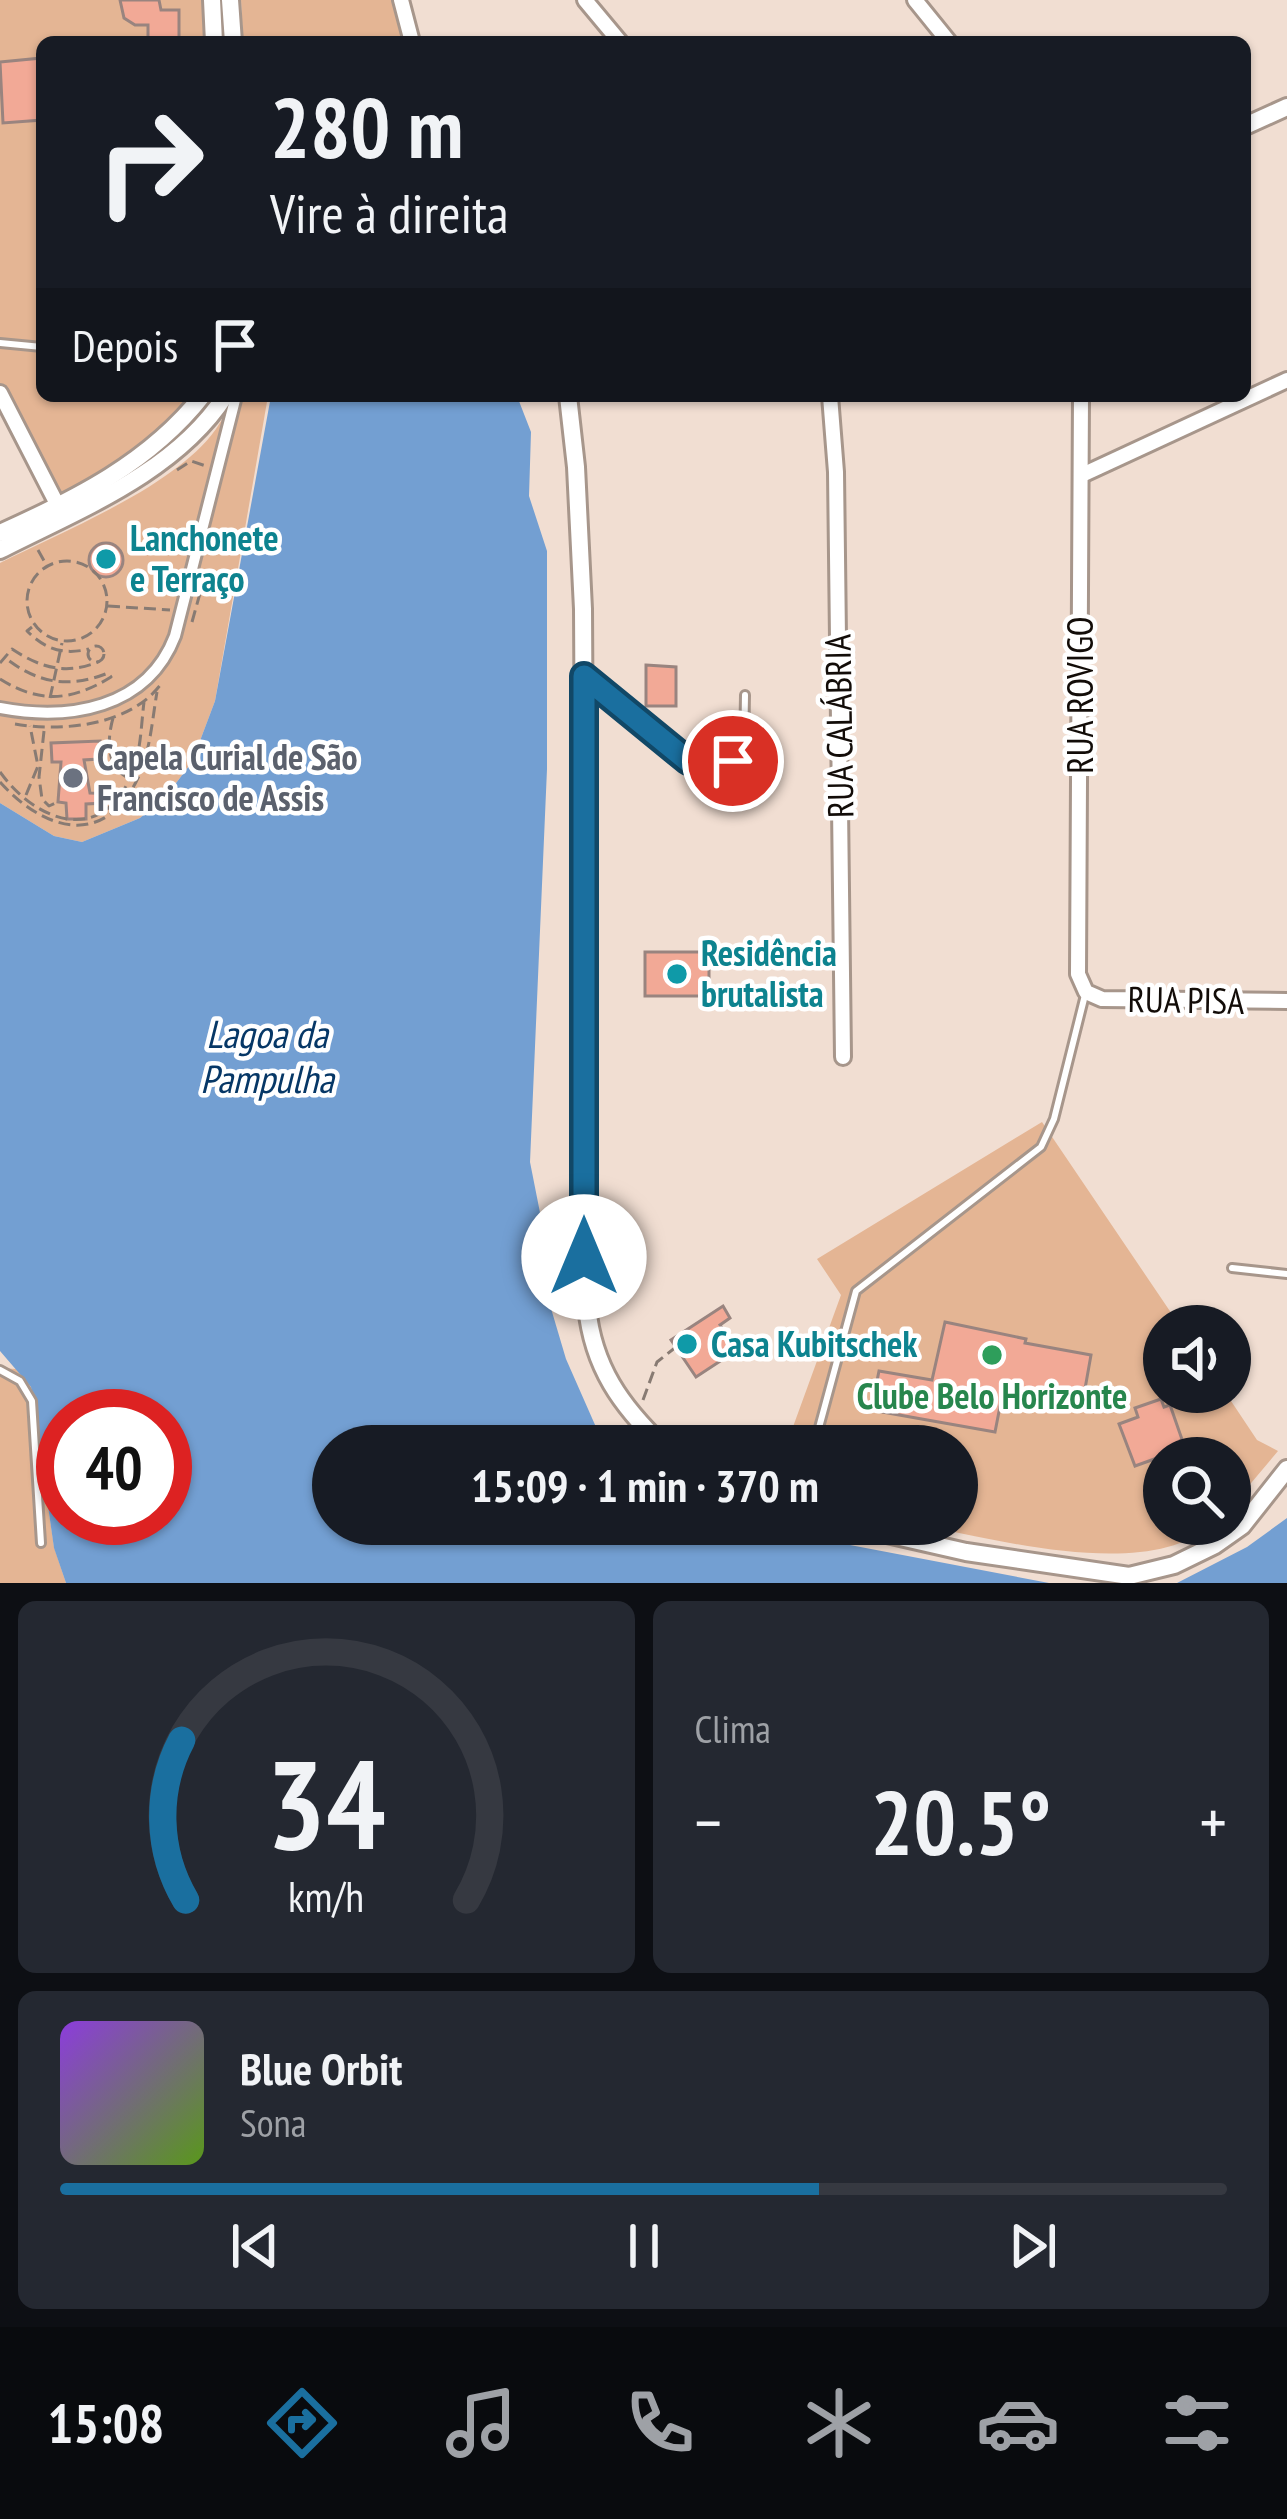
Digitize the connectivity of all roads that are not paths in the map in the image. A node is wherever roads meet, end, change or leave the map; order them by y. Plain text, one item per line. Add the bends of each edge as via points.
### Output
1 (212, 0) edge
2 (230, 0) edge
3 (401, 0) edge
4 (585, 0) edge
5 (915, 0) edge
6 (214, 36) edge
7 (233, 36) edge
8 (410, 36) edge
9 (615, 36) edge
10 (945, 36) edge
11 (1287, 107) edge
12 (1251, 123) edge
13 (0, 343) edge
14 (36, 346) edge
15 (1287, 380) edge
16 (0, 393) edge
17 (1251, 397) edge
18 (197, 402) edge
19 (220, 402) edge
20 (234, 402) edge
21 (569, 402) edge
22 (830, 402) edge
23 (1081, 402) edge
24 (1240, 402) edge
25 (1082, 475) junction
26 (57, 504) junction
27 (0, 532) edge
28 (0, 550) edge
29 (584, 676) junction
30 (745, 694) dead end
31 (0, 708) edge
32 (1086, 992) junction
33 (1287, 1001) edge
34 (843, 1057) dead end
35 (1232, 1268) dead end
36 (1287, 1274) edge
37 (2, 1376) edge
38 (641, 1425) edge
39 (820, 1425) edge
40 (36, 1464) edge
41 (1287, 1469) edge
42 (935, 1545) edge

1 - 6 street
2 - 7 street
3 - 8 street
4 - 9 street
5 - 10 street
11 - 12 street
13 - 14 lane
15 - 17 street
16 - 26 street
18 - 26 street via 124,470
19 - 28 street via 174,453
20 - 31 street via 168,655 113,702 72,713
21 - 29 street
22 - 34 street, RUA CALÁBRIA
23 - 25 street, RUA ROVIGO
24 - 25 street
25 - 32 street, RUA ROVIGO via 1078,974
26 - 27 street
29 - 30 lane via 688,761 723,765 741,755
29 - 38 street via 590,1336
32 - 33 street, RUA PISA via 1102,999
32 - 39 lane via 1041,1147 856,1291
35 - 36 lane
37 - 40 lane via 20,1382 32,1401
41 - 42 street via 1229,1536 1174,1565 1129,1576

